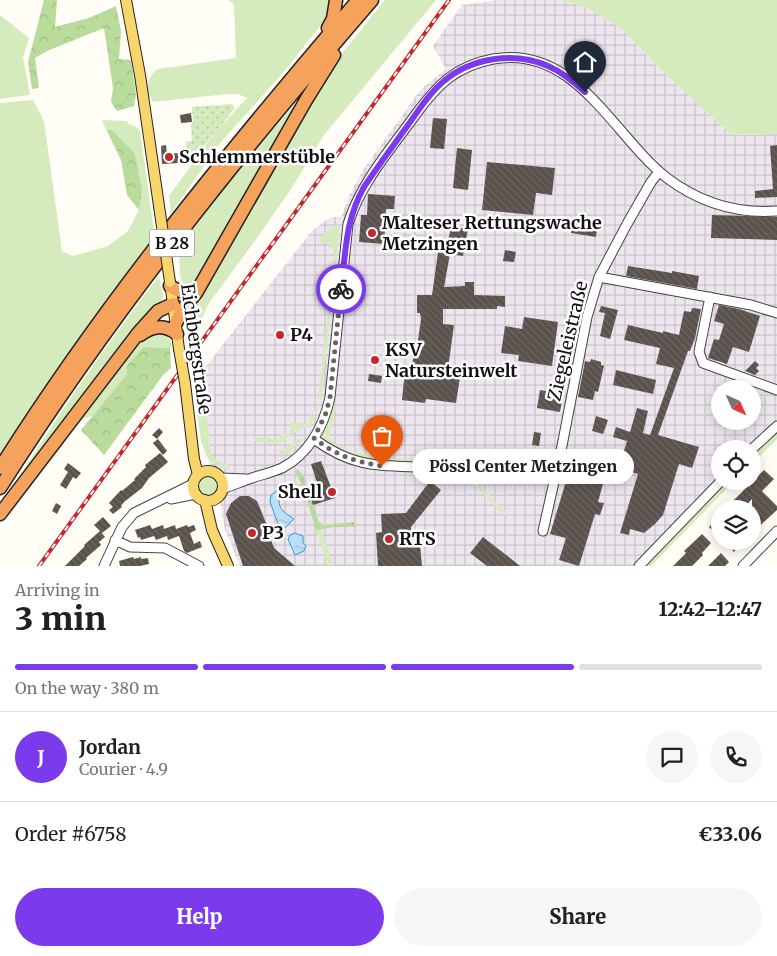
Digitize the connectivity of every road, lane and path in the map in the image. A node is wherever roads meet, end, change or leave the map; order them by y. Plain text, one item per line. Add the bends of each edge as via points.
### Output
1 (126, 0) edge
2 (336, 0) edge
3 (372, 0) edge
4 (360, 6) edge
5 (316, 50) junction
6 (659, 172) junction
7 (777, 211) edge
8 (599, 277) junction
9 (170, 284) junction
10 (199, 288) junction
11 (710, 298) junction
12 (173, 304) junction
13 (777, 314) edge
14 (176, 329) junction
15 (132, 341) junction
16 (777, 390) edge
17 (777, 426) edge
18 (314, 438) junction
19 (761, 441) edge
20 (0, 468) edge
21 (442, 468) dead end
22 (199, 481) junction
23 (222, 483) junction
24 (0, 488) edge
25 (712, 490) edge
26 (210, 500) junction
27 (0, 514) edge
28 (543, 531) dead end
29 (777, 531) edge
30 (115, 540) junction
31 (749, 564) edge
32 (104, 566) edge
33 (199, 566) edge
34 (228, 566) edge
35 (639, 566) edge

1 - 9 main road, Eichbergstraße, bridge
2 - 5 highway via 333,19
3 - 4 highway, B 28
4 - 5 highway, B 28
4 - 10 highway via 354,28 312,90
4 - 24 highway, B 28 via 178,234 94,348
5 - 20 highway, B 28 via 167,231 84,344
6 - 7 street via 712,203 747,211
6 - 8 street, Ziegeleistraße
6 - 18 street via 595,100 564,74 547,65 517,58 500,58 468,66 444,80 364,187 355,204 348,224 330,397
8 - 11 street
8 - 28 street, Ziegeleistraße via 588,314
9 - 10 highway via 182,292
9 - 12 main road, Eichbergstraße
10 - 14 highway via 182,310
11 - 13 street via 751,305
11 - 16 street via 699,352 703,363
12 - 14 main road, Eichbergstraße
12 - 15 highway via 158,311
14 - 15 highway via 161,326
14 - 22 main road, Eichbergstraße, bridge via 192,436 202,462
15 - 27 highway
17 - 19 street
18 - 21 street via 327,449 365,464
18 - 23 street via 283,467 249,479
22 - 23 main road via 216,472
22 - 26 main road
22 - 30 street via 134,513
23 - 26 main road via 219,497
25 - 35 street
26 - 34 main road via 217,541
29 - 31 street
30 - 32 street
30 - 33 street via 130,547 165,548

